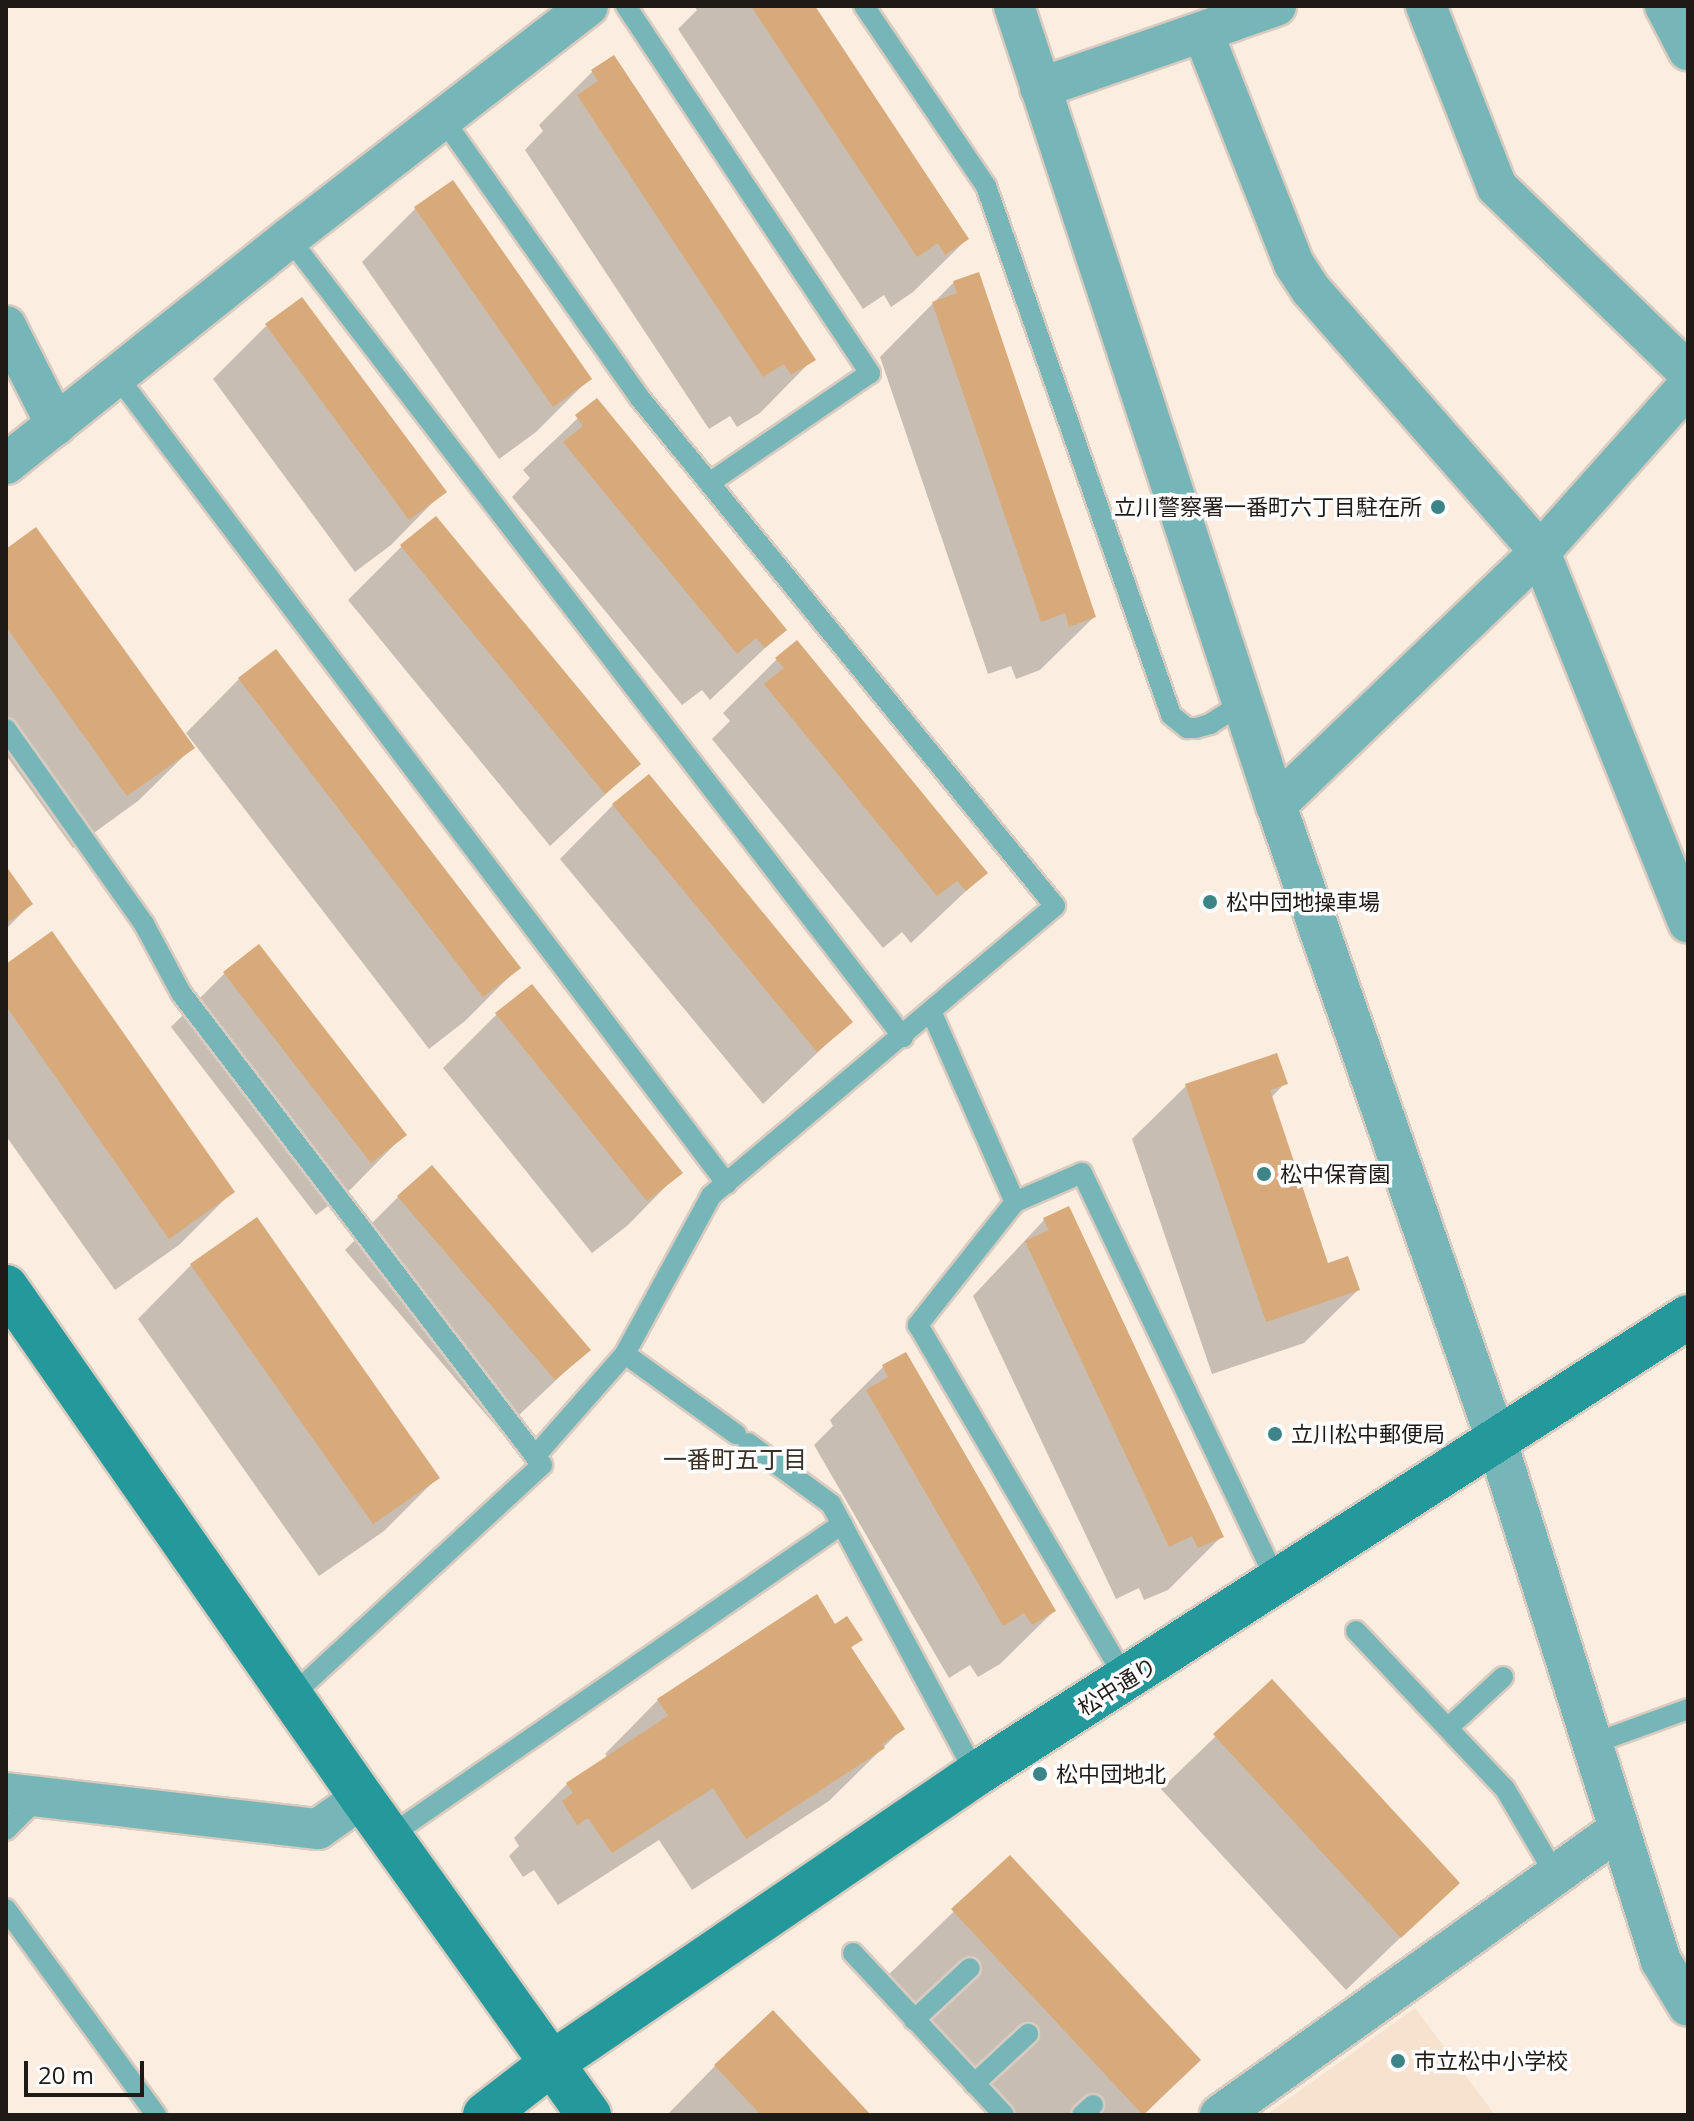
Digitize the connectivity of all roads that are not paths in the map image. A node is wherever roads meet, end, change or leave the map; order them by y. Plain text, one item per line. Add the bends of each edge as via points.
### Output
1 (588, 6) edge
2 (626, 6) edge
3 (864, 6) edge
4 (1014, 6) edge
5 (1276, 6) edge
6 (1426, 6) edge
7 (1665, 6) edge
8 (1203, 33) junction
9 (1688, 50) edge
10 (1040, 88) junction
11 (443, 119) junction
12 (289, 238) junction
13 (6, 326) edge
14 (1688, 372) edge
15 (117, 376) junction
16 (1688, 386) edge
17 (56, 425) junction
18 (6, 464) edge
19 (711, 482) junction
20 (1540, 552) junction
21 (1244, 702) junction
22 (6, 729) edge
23 (1276, 805) junction
24 (1688, 922) edge
25 (931, 1011) junction
26 (903, 1037) junction
27 (727, 1184) junction
28 (1015, 1202) junction
29 (6, 1287) edge
30 (1686, 1323) edge
31 (625, 1354) junction
32 (1496, 1439) junction
33 (535, 1456) junction
34 (842, 1524) junction
35 (1277, 1582) junction
36 (1356, 1631) dead end
37 (1503, 1677) dead end
38 (1126, 1680) junction
39 (293, 1695) junction
40 (1688, 1709) edge
41 (1448, 1728) junction
42 (1592, 1744) junction
43 (976, 1774) junction
44 (22, 1795) edge
45 (362, 1798) junction
46 (1619, 1829) junction
47 (6, 1830) edge
48 (391, 1835) junction
49 (1555, 1874) junction
50 (6, 1909) edge
51 (853, 1953) dead end
52 (970, 1968) dead end
53 (1688, 2006) edge
54 (914, 2020) junction
55 (1028, 2034) dead end
56 (552, 2063) junction
57 (974, 2084) junction
58 (156, 2115) edge
59 (485, 2115) edge
60 (589, 2115) edge
61 (1004, 2115) edge
62 (1220, 2115) edge

1 - 11 street
2 - 19 lane via 870,373
3 - 21 lane via 986,186 1171,715 1187,728 1196,728
4 - 10 street
5 - 8 street
6 - 14 street via 1497,187
7 - 9 street
8 - 10 street
8 - 20 street via 1294,264
10 - 21 street
11 - 12 street
11 - 19 lane via 639,397
12 - 15 street
12 - 26 lane
13 - 17 street
15 - 17 street
15 - 27 lane
16 - 20 street
17 - 18 street
19 - 25 lane via 1055,906
20 - 23 street
20 - 24 street
21 - 23 street
22 - 33 lane via 144,924 181,993
23 - 32 street
25 - 26 lane
25 - 28 lane
26 - 27 lane
27 - 31 lane via 711,1196
28 - 35 lane via 1082,1173
28 - 38 lane via 918,1325
29 - 39 street
30 - 32 street, 松中通り
31 - 33 lane
31 - 34 lane via 831,1504
32 - 35 street, 松中通り
32 - 42 street
33 - 39 lane via 542,1465
34 - 43 lane
34 - 48 lane
35 - 38 street, 松中通り
36 - 41 lane
37 - 41 lane
38 - 43 street, 松中通り
39 - 45 street
40 - 42 lane
41 - 49 lane via 1505,1789
42 - 46 street
43 - 56 street, 松中通り
44 - 45 street via 318,1829
44 - 47 lane
45 - 48 street
46 - 49 street
46 - 53 street via 1661,1961
48 - 56 street
49 - 62 street
50 - 58 lane
51 - 54 lane
52 - 54 lane
54 - 57 lane
55 - 57 lane
56 - 59 street, 松中通り
56 - 60 street
57 - 61 lane

